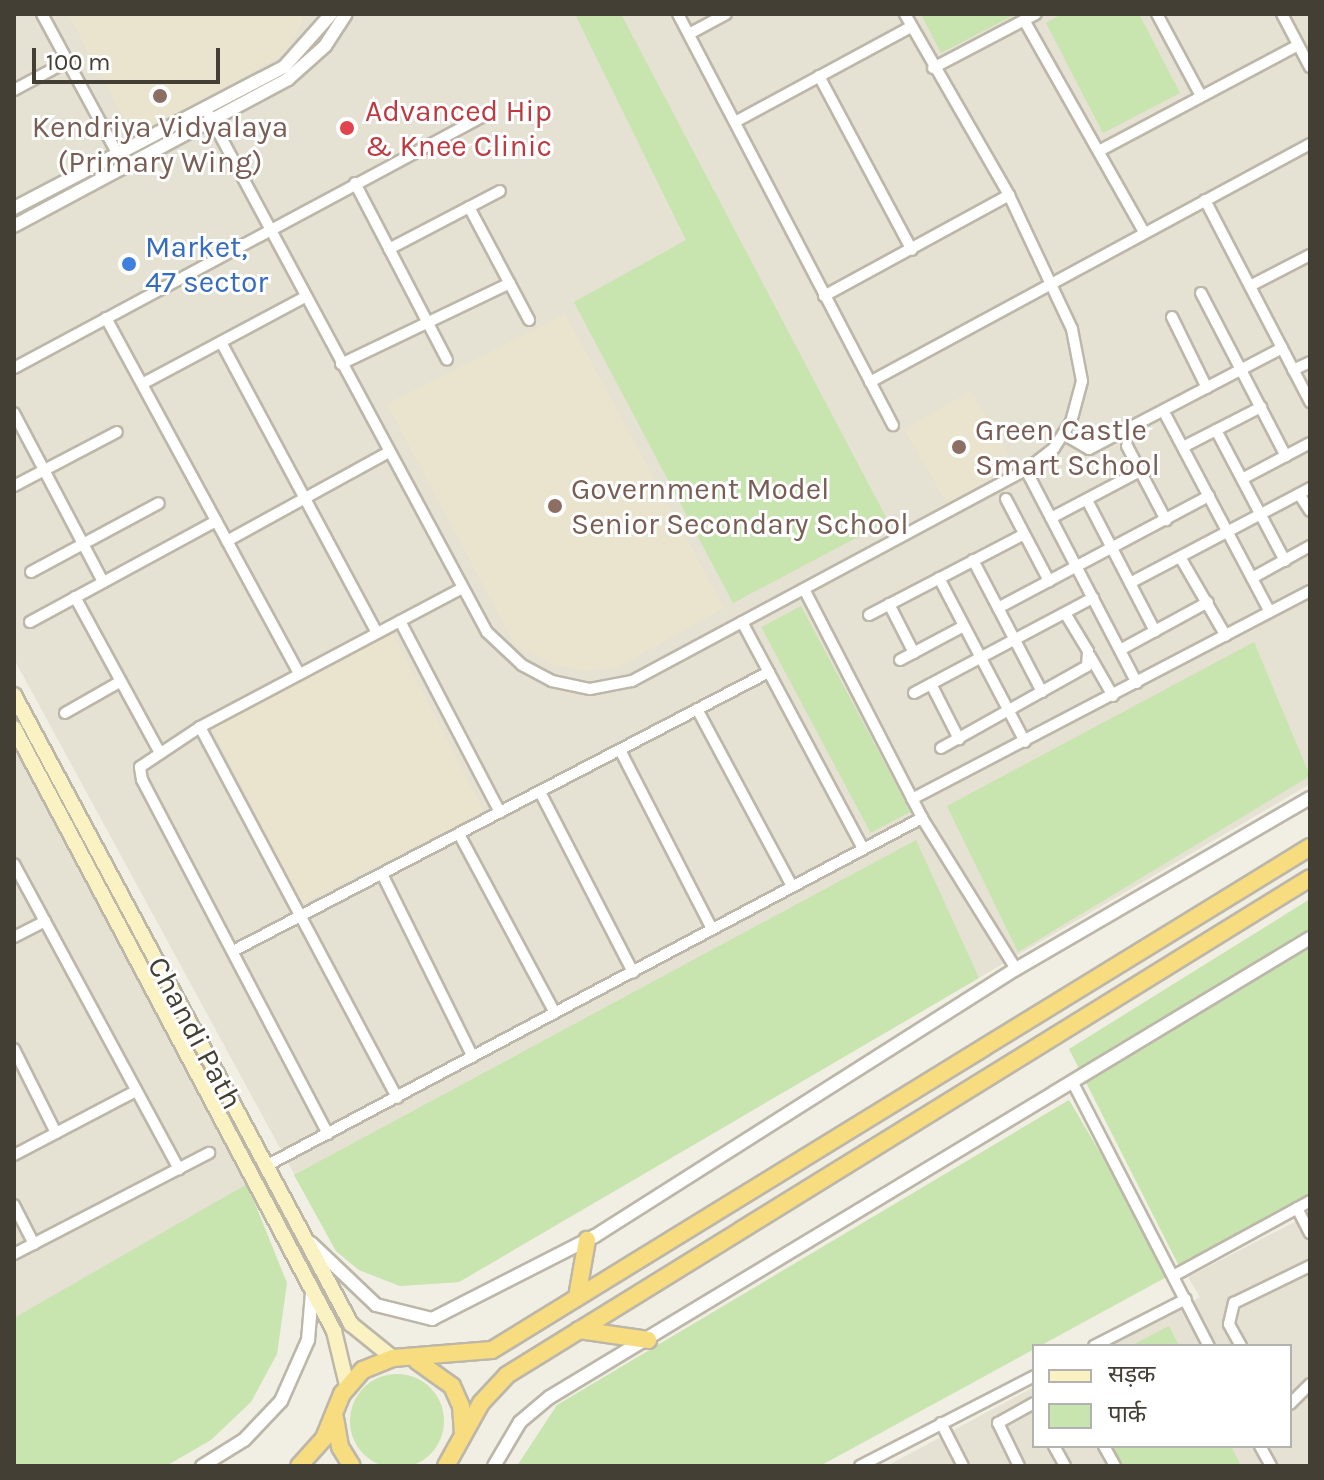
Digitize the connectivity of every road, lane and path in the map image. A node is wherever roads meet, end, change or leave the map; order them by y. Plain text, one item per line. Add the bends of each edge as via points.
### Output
1 (42, 14) edge
2 (331, 14) edge
3 (346, 14) edge
4 (678, 14) edge
5 (726, 14) edge
6 (905, 14) edge
7 (1036, 14) edge
8 (1157, 14) edge
9 (1282, 14) edge
10 (1024, 20) junction
11 (911, 27) junction
12 (689, 34) junction
13 (1298, 45) junction
14 (68, 61) junction
15 (1310, 67) edge
16 (933, 68) junction
17 (819, 76) junction
18 (14, 90) edge
19 (1201, 96) junction
20 (491, 112) dead end
21 (208, 114) junction
22 (735, 122) junction
23 (1310, 144) edge
24 (1099, 151) junction
25 (117, 154) junction
26 (124, 167) junction
27 (355, 183) junction
28 (500, 191) dead end
29 (1009, 195) junction
30 (1205, 200) junction
31 (469, 207) junction
32 (14, 208) edge
33 (14, 226) edge
34 (269, 230) junction
35 (1144, 232) junction
36 (389, 249) junction
37 (912, 250) junction
38 (1310, 255) edge
39 (1053, 281) junction
40 (510, 283) junction
41 (1250, 286) junction
42 (1201, 293) dead end
43 (824, 296) junction
44 (305, 297) junction
45 (1172, 317) dead end
46 (106, 318) junction
47 (529, 320) dead end
48 (429, 326) junction
49 (221, 342) junction
50 (1282, 348) junction
51 (447, 360) dead end
52 (1310, 362) edge
53 (341, 364) junction
54 (14, 368) edge
55 (1241, 369) junction
56 (1293, 370) junction
57 (870, 382) junction
58 (142, 384) junction
59 (1207, 388) junction
60 (1310, 402) edge
61 (1261, 407) junction
62 (1164, 412) junction
63 (14, 413) edge
64 (893, 425) dead end
65 (1216, 430) junction
66 (117, 432) dead end
67 (1063, 434) junction
68 (1310, 443) edge
69 (1127, 446) dead end
70 (1183, 447) junction
71 (389, 452) junction
72 (1286, 456) junction
73 (44, 470) junction
74 (1026, 470) junction
75 (1140, 471) junction
76 (1242, 479) junction
77 (14, 486) edge
78 (1310, 488) edge
79 (1299, 494) junction
80 (1209, 496) junction
81 (305, 499) junction
82 (1006, 499) dead end
83 (1087, 500) junction
84 (159, 503) dead end
85 (1310, 511) edge
86 (1260, 514) junction
87 (1051, 518) junction
88 (1166, 520) junction
89 (216, 521) junction
90 (1227, 531) junction
91 (1023, 535) junction
92 (227, 541) junction
93 (83, 544) junction
94 (1310, 546) edge
95 (1112, 548) junction
96 (1180, 557) junction
97 (973, 560) junction
98 (1285, 561) junction
99 (1077, 567) junction
100 (31, 572) dead end
101 (939, 578) junction
102 (1252, 578) junction
103 (1049, 581) junction
104 (103, 582) junction
105 (1130, 583) junction
106 (463, 588) junction
107 (804, 589) junction
108 (1310, 591) edge
109 (75, 597) junction
110 (1093, 598) junction
111 (1208, 602) junction
112 (889, 604) junction
113 (998, 608) junction
114 (1270, 612) junction
115 (1065, 613) junction
116 (869, 615) dead end
117 (400, 621) junction
118 (30, 622) dead end
119 (742, 622) junction
120 (964, 626) junction
121 (1155, 631) junction
122 (377, 633) junction
123 (1226, 636) junction
124 (1015, 640) junction
125 (1120, 650) junction
126 (914, 653) junction
127 (1090, 655) junction
128 (981, 658) junction
129 (900, 660) dead end
130 (769, 672) junction
131 (299, 674) junction
132 (121, 681) junction
133 (1137, 683) junction
134 (931, 684) junction
135 (1042, 692) junction
136 (914, 693) dead end
137 (14, 695) edge
138 (1113, 696) junction
139 (697, 709) junction
140 (1008, 710) junction
141 (65, 713) dead end
142 (200, 727) junction
143 (14, 728) edge
144 (959, 739) junction
145 (1025, 742) junction
146 (941, 748) dead end
147 (620, 750) junction
148 (160, 753) junction
149 (540, 792) junction
150 (1310, 798) edge
151 (912, 799) junction
152 (500, 812) junction
153 (922, 818) junction
154 (459, 834) junction
155 (1310, 847) edge
156 (863, 849) junction
157 (14, 864) edge
158 (382, 874) junction
159 (1310, 878) edge
160 (792, 886) junction
161 (301, 917) junction
162 (45, 921) junction
163 (712, 929) junction
164 (14, 937) edge
165 (1310, 938) edge
166 (233, 951) junction
167 (1016, 969) junction
168 (633, 972) junction
169 (555, 1013) junction
170 (14, 1049) edge
171 (473, 1057) junction
172 (1074, 1085) junction
173 (136, 1091) junction
174 (397, 1098) junction
175 (56, 1133) junction
176 (328, 1134) junction
177 (209, 1153) dead end
178 (14, 1155) edge
179 (266, 1166) junction
180 (179, 1169) junction
181 (1310, 1201) edge
182 (14, 1205) edge
183 (1297, 1208) junction
184 (1310, 1233) edge
185 (303, 1235) junction
186 (587, 1240) junction
187 (34, 1244) junction
188 (14, 1254) edge
189 (1310, 1266) edge
190 (1175, 1275) junction
191 (312, 1292) junction
192 (577, 1297) junction
193 (1186, 1299) junction
194 (579, 1330) junction
195 (648, 1340) junction
196 (1098, 1344) edge
197 (1208, 1344) edge
198 (1240, 1344) edge
199 (398, 1358) junction
200 (1032, 1377) edge
201 (1310, 1384) edge
202 (347, 1385) junction
203 (1292, 1402) edge
204 (338, 1404) junction
205 (1032, 1406) edge
206 (941, 1423) junction
207 (461, 1440) junction
208 (1055, 1448) edge
209 (1105, 1448) edge
210 (1261, 1448) edge
211 (202, 1466) edge
212 (299, 1466) edge
213 (352, 1466) edge
214 (447, 1466) edge
215 (494, 1466) edge
216 (860, 1466) edge
217 (963, 1466) edge
218 (1019, 1466) edge
219 (1065, 1466) edge
220 (1115, 1466) edge
221 (1271, 1466) edge

1 - 14 street
2 - 21 street via 284,67
3 - 21 street via 325,46 288,79
4 - 12 street
5 - 12 street
6 - 11 street
7 - 10 street
8 - 19 street
9 - 13 street
10 - 16 street
10 - 24 street
11 - 16 street
11 - 17 street
12 - 22 street
13 - 15 street
13 - 19 street
14 - 18 street
14 - 25 street
16 - 29 street
17 - 22 street
17 - 37 street
19 - 24 street
20 - 27 street
21 - 25 street
21 - 26 street
21 - 34 street
22 - 43 street
23 - 30 street
24 - 35 street
25 - 26 street
25 - 32 street
26 - 33 street
27 - 34 street
27 - 36 street
28 - 31 street
29 - 37 street
29 - 39 street
30 - 35 street
30 - 41 street
31 - 36 street
31 - 40 street
34 - 44 street
34 - 46 street
35 - 39 street
36 - 48 street
37 - 43 street
38 - 41 street
39 - 57 street
39 - 67 street via 1081,365 1077,406
40 - 47 street
40 - 48 street
41 - 50 street
42 - 55 street
43 - 57 street
44 - 49 street
44 - 53 street
45 - 59 street
46 - 54 street
46 - 58 street
48 - 51 street
48 - 53 street
49 - 58 street
49 - 81 street
50 - 55 street
50 - 56 street
52 - 56 street
53 - 71 street
55 - 59 street
55 - 61 street
56 - 60 street
57 - 64 street
58 - 89 street
59 - 62 street
61 - 65 street
61 - 72 street
62 - 67 street via 1089,449
62 - 70 street
63 - 73 street
65 - 70 street
65 - 76 street
66 - 73 street
67 - 74 street via 1044,459
68 - 72 street
69 - 75 street
70 - 80 street
71 - 81 street
71 - 106 street
72 - 76 street
73 - 77 street
73 - 93 street
74 - 87 street
74 - 107 street
75 - 83 street
75 - 88 street
76 - 86 street
78 - 79 street
79 - 85 street
79 - 86 street
80 - 88 street
80 - 90 street
81 - 92 street
81 - 122 street
82 - 91 street
83 - 87 street
83 - 95 street
84 - 93 street
86 - 90 street
86 - 98 street
87 - 99 street
88 - 95 street
89 - 92 street
89 - 104 street
90 - 96 street
90 - 102 street
91 - 97 street
91 - 103 street
92 - 131 street
93 - 100 street
93 - 104 street
94 - 98 street
95 - 99 street
95 - 105 street
96 - 105 street
96 - 111 street
97 - 101 street
97 - 113 street
98 - 102 street
99 - 103 street
99 - 110 street
101 - 112 street
101 - 120 street
102 - 114 street
103 - 113 street
104 - 109 street
105 - 121 street
106 - 117 street
106 - 119 street via 487,632 522,665 552,681 590,689 632,681
107 - 119 street
107 - 151 street
108 - 114 street
109 - 118 street
109 - 132 street
110 - 115 street
110 - 125 street
111 - 121 street
111 - 123 street
112 - 116 street
112 - 126 street
113 - 124 street
114 - 123 street
115 - 124 street
115 - 127 street
117 - 122 street
117 - 152 street
119 - 130 street
120 - 126 street
120 - 128 street
121 - 125 street
122 - 131 street
123 - 133 street
124 - 128 street
124 - 135 street
125 - 133 street
126 - 129 street
127 - 135 street via 1083,670
127 - 138 street
128 - 134 street
128 - 140 street
130 - 139 street
130 - 156 street
131 - 142 street
132 - 141 street
132 - 148 street
133 - 138 street
134 - 136 street
134 - 144 street
135 - 140 street
137 - 179 main road, Chandi Path
138 - 145 street
139 - 147 street
139 - 160 street
140 - 144 street
140 - 145 street
142 - 148 street
142 - 161 street
143 - 191 main road, Chandi Path
144 - 146 street
145 - 151 street
147 - 149 street
147 - 163 street
148 - 166 street via 143,761 139,773
149 - 152 street
149 - 168 street
150 - 167 street
151 - 153 street
152 - 154 street
153 - 156 street
153 - 167 street
154 - 158 street
154 - 169 street
155 - 192 highway
156 - 160 street
157 - 162 street
158 - 161 street
158 - 171 street
159 - 194 highway
160 - 163 street
161 - 166 street
161 - 174 street
162 - 164 street
162 - 173 street
163 - 168 street
165 - 172 street
166 - 176 street
167 - 186 street
168 - 169 street
169 - 171 street
170 - 175 street
171 - 174 street
172 - 190 street
172 - 195 street
173 - 175 street
173 - 180 street
174 - 176 street
175 - 178 street
176 - 179 street
177 - 180 street
179 - 185 main road, Chandi Path
180 - 187 street
181 - 183 street
182 - 187 street
183 - 184 street
183 - 190 street
185 - 186 street via 376,1305 432,1319
185 - 199 main road, Chandi Path via 351,1324
186 - 192 highway
187 - 188 street
189 - 198 street via 1234,1303 1229,1324
190 - 193 street
191 - 202 main road, Chandi Path via 334,1331
191 - 211 street via 308,1340 281,1401 244,1440
192 - 199 highway via 492,1350
193 - 196 street
193 - 197 street
194 - 195 highway
194 - 207 highway via 497,1383
195 - 215 street via 529,1413
199 - 202 highway via 363,1370
199 - 207 highway via 426,1364 452,1386 461,1406
200 - 206 street
201 - 203 street
202 - 204 highway
204 - 212 highway via 324,1438
204 - 213 highway via 337,1436
205 - 218 street via 998,1423
206 - 216 street
206 - 217 street
207 - 214 highway
208 - 219 street
209 - 220 street
210 - 221 street

